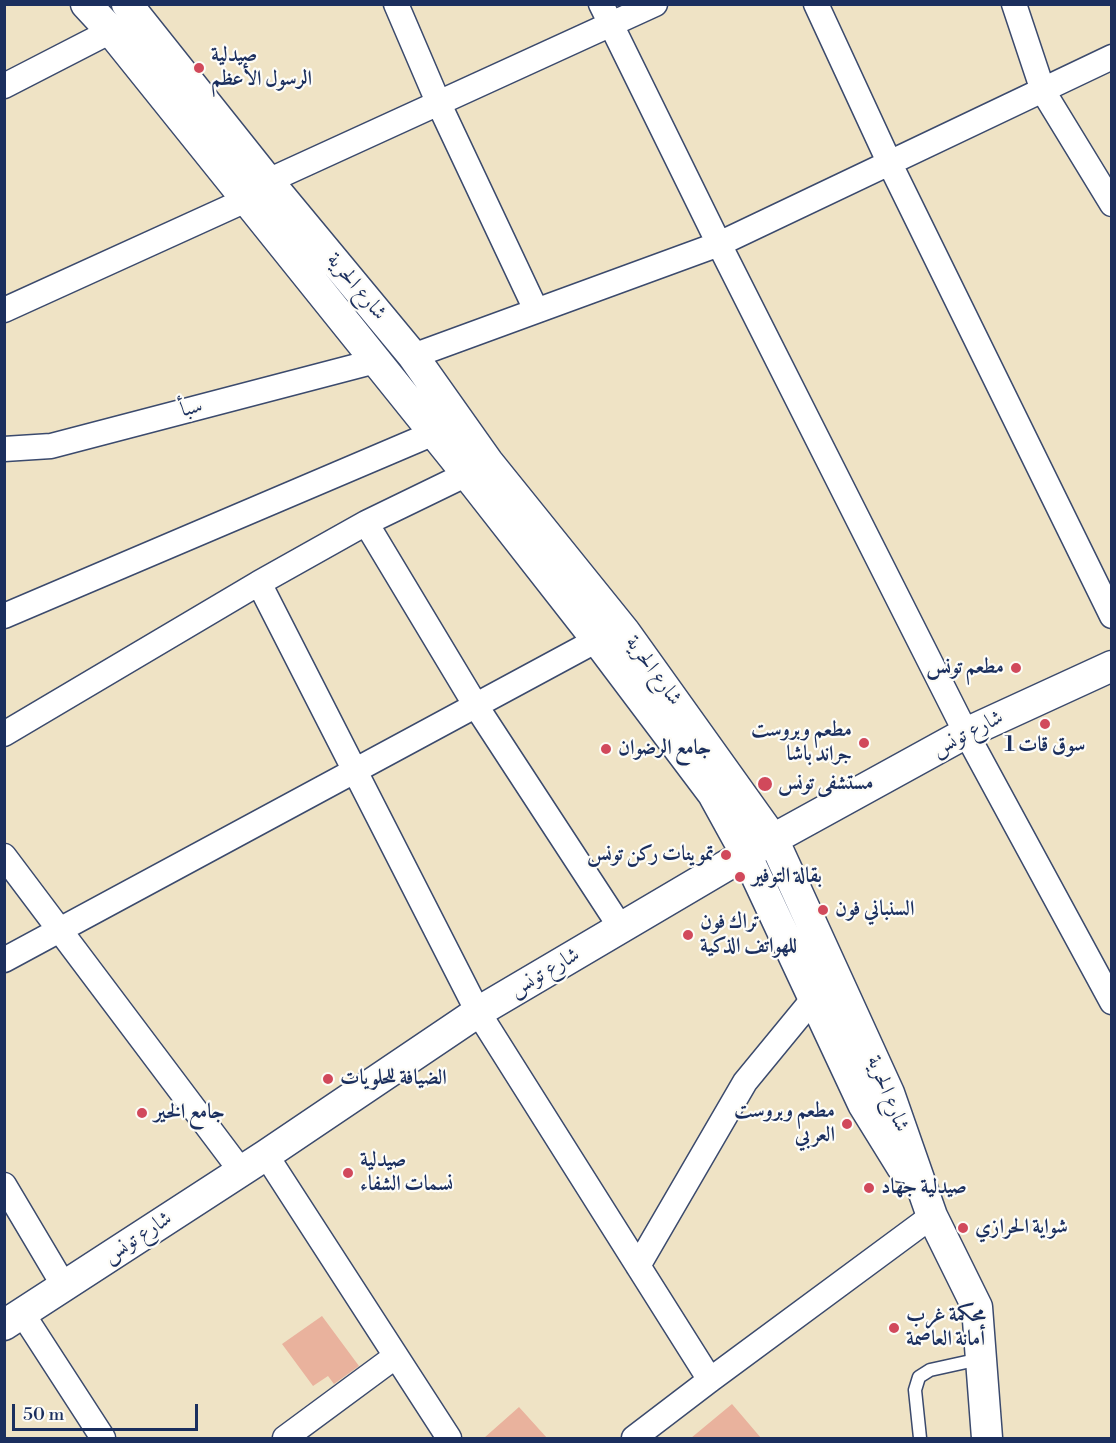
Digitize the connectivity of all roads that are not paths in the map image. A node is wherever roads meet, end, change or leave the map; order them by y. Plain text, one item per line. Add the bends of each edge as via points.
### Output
1 (86, 4) edge
2 (396, 4) edge
3 (655, 4) edge
4 (816, 4) edge
5 (1014, 4) edge
6 (134, 6) edge
7 (606, 15) edge
8 (111, 32) junction
9 (1112, 57) edge
10 (4, 86) edge
11 (1043, 91) junction
12 (438, 102) junction
13 (890, 164) junction
14 (257, 190) junction
15 (1112, 204) edge
16 (719, 244) junction
17 (4, 310) edge
18 (536, 310) junction
19 (413, 356) junction
20 (376, 361) junction
21 (434, 432) junction
22 (4, 449) edge
23 (467, 474) junction
24 (366, 523) junction
25 (259, 583) junction
26 (4, 616) edge
27 (1112, 616) edge
28 (597, 640) junction
29 (1112, 666) edge
30 (476, 706) junction
31 (966, 733) junction
32 (4, 734) edge
33 (355, 770) junction
34 (773, 839) junction
35 (746, 854) junction
36 (4, 856) edge
37 (621, 928) junction
38 (60, 930) junction
39 (4, 960) edge
40 (814, 999) junction
41 (1112, 1002) edge
42 (478, 1012) junction
43 (266, 1155) junction
44 (241, 1171) junction
45 (4, 1185) edge
46 (11, 1213) edge
47 (932, 1216) junction
48 (638, 1266) junction
49 (64, 1286) junction
50 (13, 1319) edge
51 (396, 1356) junction
52 (981, 1359) junction
53 (710, 1380) junction
54 (103, 1438) edge
55 (285, 1438) edge
56 (449, 1438) edge
57 (634, 1438) edge
58 (920, 1438) edge
59 (987, 1438) edge

1 - 8 street
2 - 12 street
3 - 7 street
4 - 13 street
5 - 11 street
6 - 14 street, شارع الحرية
7 - 12 street
7 - 16 street
8 - 10 street
8 - 14 street
9 - 11 street
11 - 13 street
11 - 15 street
12 - 14 street
12 - 18 street
13 - 16 street
13 - 27 street
14 - 17 street
14 - 19 street, شارع الحرية
14 - 20 street
16 - 18 street
16 - 31 street
18 - 19 street
19 - 34 street, شارع الحرية via 488,462 625,632
20 - 21 street
20 - 22 street, سبأ via 51,446
21 - 23 street
21 - 26 street
23 - 24 street
23 - 28 street
24 - 25 street
24 - 30 street
25 - 32 street
25 - 33 street
28 - 30 street
28 - 35 street via 713,794
29 - 31 street, شارع تونس
30 - 33 street
30 - 37 street
31 - 34 street, شارع تونس
31 - 41 street
33 - 38 street
33 - 42 street
34 - 35 street, شارع تونس
34 - 47 street, شارع الحرية via 889,1093
35 - 37 street, شارع تونس
35 - 40 street
36 - 38 street
37 - 42 street, شارع تونس
38 - 39 street
38 - 44 street
40 - 47 street via 863,1104
40 - 48 street via 746,1082
42 - 43 street, شارع تونس
42 - 48 street
43 - 44 street, شارع تونس
43 - 51 street
44 - 49 street, شارع تونس
45 - 46 street
46 - 49 street
47 - 52 street, شارع الحرية via 977,1307
47 - 53 street
48 - 53 street
49 - 50 street, شارع تونس
50 - 54 street
51 - 55 street
51 - 56 street
52 - 58 lane via 930,1370 919,1377 915,1390
52 - 59 street, شارع الحرية
53 - 57 street

